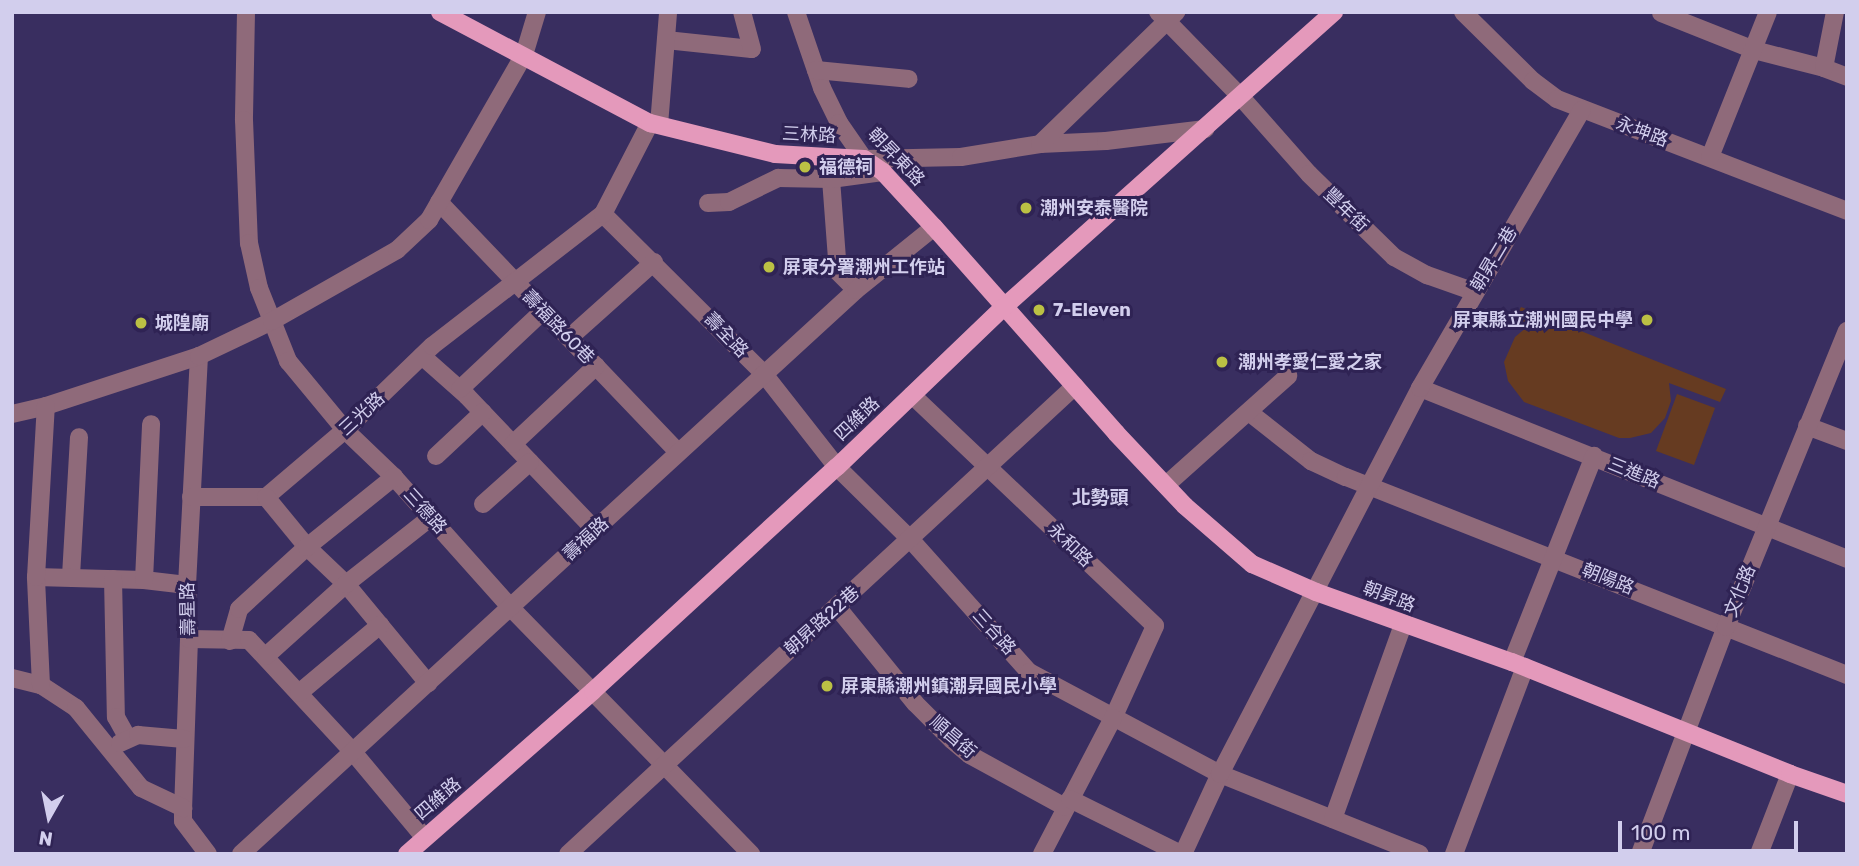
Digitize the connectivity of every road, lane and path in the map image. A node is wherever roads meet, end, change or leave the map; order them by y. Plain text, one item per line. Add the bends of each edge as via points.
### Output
1 (246, 12) edge
2 (440, 12) edge
3 (537, 12) edge
4 (668, 12) edge
5 (742, 12) edge
6 (796, 12) edge
7 (1334, 12) edge
8 (1463, 12) edge
9 (1768, 12) edge
10 (1835, 12) edge
11 (1661, 13) edge
12 (1167, 15) edge
13 (666, 40) junction
14 (1754, 50) junction
15 (524, 55) junction
16 (1824, 68) junction
17 (816, 70) junction
18 (1847, 77) edge
19 (909, 79) dead end
20 (1240, 96) junction
21 (1582, 110) junction
22 (654, 124) junction
23 (1205, 129) junction
24 (1040, 144) junction
25 (775, 154) junction
26 (1710, 157) junction
27 (864, 159) junction
28 (883, 172) junction
29 (778, 178) junction
30 (831, 179) junction
31 (439, 202) junction
32 (708, 203) dead end
33 (1847, 211) edge
34 (603, 214) junction
35 (934, 227) junction
36 (654, 262) junction
37 (515, 282) junction
38 (856, 290) junction
39 (1475, 292) junction
40 (1003, 307) junction
41 (543, 311) junction
42 (272, 321) junction
43 (1847, 331) edge
44 (569, 338) junction
45 (199, 356) junction
46 (422, 356) junction
47 (596, 366) junction
48 (764, 374) junction
49 (1288, 376) dead end
50 (1075, 386) junction
51 (1420, 388) junction
52 (460, 389) junction
53 (912, 394) junction
54 (46, 406) junction
55 (483, 412) junction
56 (1250, 412) junction
57 (12, 414) edge
58 (151, 424) dead end
59 (1807, 426) junction
60 (345, 430) junction
61 (79, 437) dead end
62 (1847, 441) edge
63 (513, 444) junction
64 (678, 452) junction
65 (436, 456) dead end
66 (1594, 456) junction
67 (530, 461) junction
68 (837, 467) junction
69 (989, 468) junction
70 (394, 477) junction
71 (1369, 484) junction
72 (1166, 485) junction
73 (191, 497) junction
74 (266, 497) junction
75 (483, 504) dead end
76 (431, 517) junction
77 (1766, 527) junction
78 (595, 530) junction
79 (911, 540) junction
80 (307, 547) junction
81 (1552, 556) junction
82 (1847, 559) edge
83 (71, 576) junction
84 (36, 577) junction
85 (113, 579) junction
86 (144, 579) junction
87 (187, 584) junction
88 (346, 584) junction
89 (1316, 592) junction
90 (837, 607) junction
91 (511, 608) junction
92 (380, 625) junction
93 (1403, 625) junction
94 (1726, 627) junction
95 (189, 639) junction
96 (230, 641) junction
97 (266, 656) junction
98 (1519, 664) junction
99 (1847, 675) edge
100 (12, 678) edge
101 (428, 683) junction
102 (40, 685) junction
103 (293, 687) junction
104 (593, 691) junction
105 (1113, 718) junction
106 (1686, 731) junction
107 (127, 737) junction
108 (184, 739) junction
109 (110, 750) junction
110 (353, 752) junction
111 (663, 765) junction
112 (1220, 774) junction
113 (1790, 774) junction
114 (1847, 794) edge
115 (1068, 803) junction
116 (183, 808) junction
117 (1333, 819) junction
118 (425, 838) junction
119 (579, 850) edge
120 (208, 854) edge
121 (241, 854) edge
122 (407, 854) edge
123 (751, 854) edge
124 (1042, 854) edge
125 (1182, 854) edge
126 (1420, 854) edge
127 (1454, 854) edge
128 (1640, 854) edge
129 (1759, 854) edge

1 - 42 street, 三德路 via 249,243
2 - 15 main road, 三林路
3 - 15 street
4 - 13 street
5 - 13 street via 752,49
6 - 17 street, 朝昇東路
7 - 20 main road, 四維路
8 - 21 street, 永坤路 via 1533,81
9 - 14 street
10 - 16 street
11 - 14 street
12 - 20 street, 豐年街
12 - 24 street
13 - 22 street
14 - 16 street
14 - 26 street
15 - 22 main road, 三林路
15 - 31 street
16 - 18 street
17 - 19 street
17 - 27 street, 朝昇東路 via 839,123
20 - 23 main road, 四維路
20 - 39 street, 豐年街 via 1309,174 1394,257
21 - 26 street, 永坤路
21 - 39 street, 朝昇二巷
22 - 25 main road, 三林路
22 - 34 street
23 - 24 street, 三林路
23 - 40 main road, 四維路
24 - 27 street, 三林路 via 961,157
25 - 27 main road, 三林路
25 - 29 street
26 - 33 street, 永坤路
27 - 28 main road, 朝昇東路
28 - 30 street
28 - 35 main road, 朝昇東路
29 - 30 street
29 - 32 street via 729,202
30 - 38 street via 838,272
31 - 37 street, 壽福路60巷
31 - 42 street via 429,220 397,250
34 - 36 street, 壽全路
34 - 37 street
35 - 38 street, 壽福路
35 - 40 main road, 朝昇東路
36 - 44 street
36 - 48 street, 壽全路
37 - 41 street, 壽福路60巷
37 - 46 street, 三光路
38 - 48 street, 壽福路
39 - 51 street, 朝昇二巷
40 - 50 main road, 朝昇路
40 - 53 main road, 四維路
41 - 44 street, 壽福路60巷
41 - 52 street
42 - 45 street
42 - 60 street, 三德路 via 288,361
43 - 59 street, 文化路
44 - 47 street, 壽福路60巷
45 - 54 street
45 - 73 street, 壽星路
46 - 52 street
46 - 60 street, 三光路
47 - 63 street
47 - 64 street, 壽福路60巷
48 - 64 street, 壽福路
48 - 68 street, 壽全路
49 - 56 street
50 - 69 street, 朝昇路22巷
50 - 72 main road, 朝昇路
51 - 66 street, 三進路
51 - 71 street, 朝昇二巷
52 - 55 street
53 - 68 main road, 四維路
53 - 69 street, 永和路
54 - 57 street
54 - 84 street
55 - 63 street
55 - 65 street
56 - 71 street via 1311,461
56 - 72 street
58 - 86 street
59 - 62 street
59 - 77 street, 文化路
60 - 70 street, 三德路
60 - 74 street, 三光路
61 - 83 street
63 - 67 street
64 - 78 street, 壽福路
66 - 77 street, 三進路
66 - 81 street
67 - 75 street
67 - 78 street
68 - 79 street, 三合路
68 - 104 main road, 四維路
69 - 79 street, 朝昇路22巷
69 - 105 street, 永和路 via 1155,626
70 - 76 street, 三德路
70 - 80 street
71 - 81 street, 朝陽路
71 - 89 street, 朝昇二巷
72 - 89 main road, 朝昇路 via 1252,564
73 - 74 street
73 - 87 street, 壽星路
74 - 80 street
76 - 88 street
76 - 91 street, 三德路
77 - 82 street, 三進路
77 - 94 street, 文化路
78 - 91 street, 壽福路
79 - 90 street, 朝昇路22巷
79 - 105 street, 三合路 via 1030,671
80 - 88 street
80 - 96 street via 239,610
81 - 94 street, 朝陽路
81 - 98 street
83 - 84 street
83 - 85 street
84 - 102 street
85 - 86 street
85 - 107 street via 116,717
86 - 87 street
87 - 95 street, 壽星路
88 - 92 street
88 - 97 street
89 - 93 main road, 朝昇路
89 - 112 street, 朝昇二巷
90 - 111 street, 朝昇路22巷
90 - 115 street, 順昌街 via 915,703 952,740 981,761
91 - 101 street, 壽福路
91 - 104 street, 三德路
92 - 101 street
92 - 103 street
93 - 98 main road, 朝昇路
93 - 117 street
94 - 99 street, 朝陽路
94 - 106 street, 文化路
95 - 96 street
95 - 108 street, 壽星路
96 - 97 street via 248,640
97 - 103 street
98 - 106 main road, 朝昇路
98 - 127 street
100 - 102 street
101 - 110 street, 壽福路
102 - 109 street via 76,708
103 - 110 street
104 - 111 street, 三德路
104 - 118 main road, 四維路
105 - 112 street, 三合路
105 - 115 street
106 - 113 main road, 朝昇路
106 - 128 street, 文化路
107 - 108 street
107 - 109 street
108 - 116 street, 壽星路
109 - 116 street via 141,788
110 - 118 street
110 - 121 street, 壽福路
111 - 119 street, 朝昇路22巷
111 - 123 street, 三德路
112 - 117 street, 三合路
112 - 125 street, 朝昇二巷
113 - 114 main road, 朝昇路
113 - 129 street
115 - 124 street
115 - 125 street, 順昌街
116 - 120 street, 壽星路 via 184,821
117 - 126 street, 三合路
118 - 122 main road, 四維路

